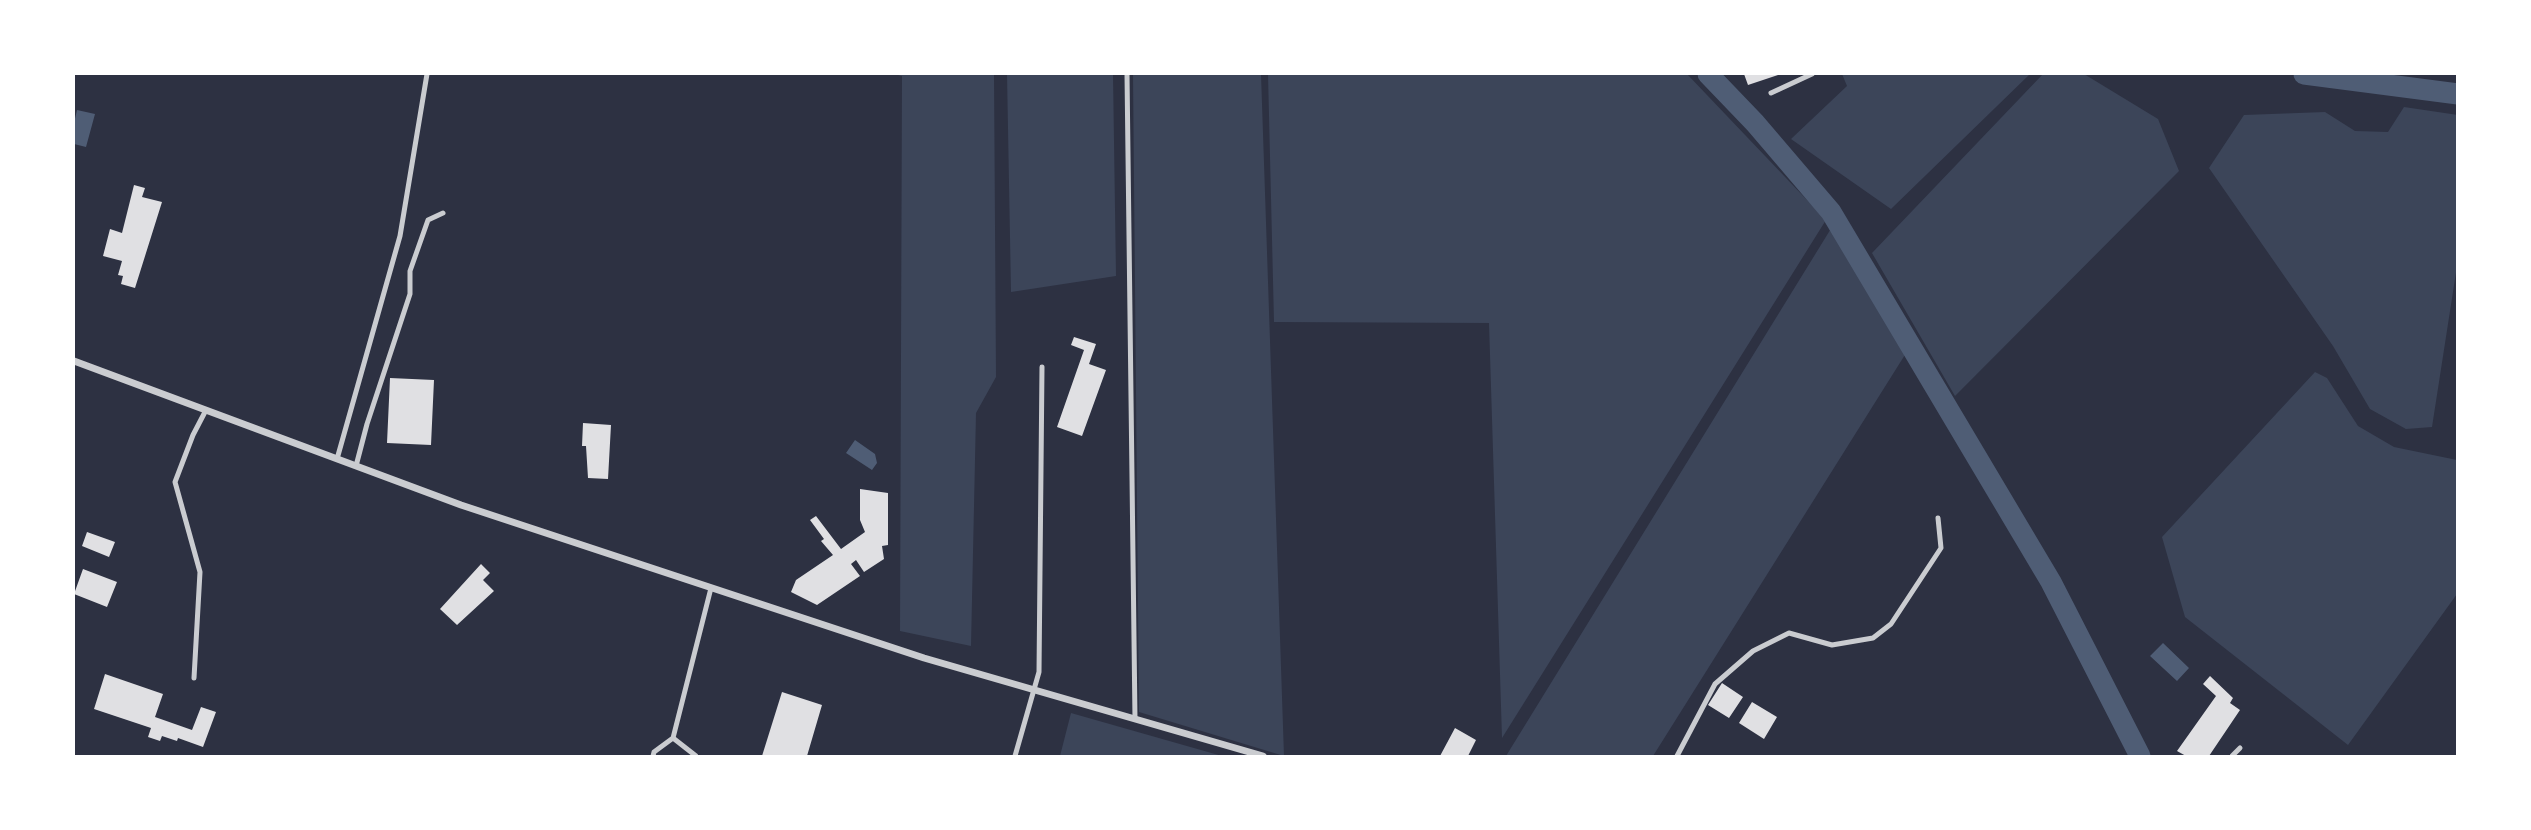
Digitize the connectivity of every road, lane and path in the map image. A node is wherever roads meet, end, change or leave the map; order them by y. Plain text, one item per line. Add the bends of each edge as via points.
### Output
1 (427, 74) edge
2 (1126, 74) edge
3 (1812, 74) edge
4 (1771, 93) dead end
5 (443, 213) dead end
6 (74, 361) edge
7 (1042, 367) dead end
8 (206, 410) junction
9 (337, 459) junction
10 (356, 466) junction
11 (1938, 518) dead end
12 (710, 588) junction
13 (194, 678) dead end
14 (1034, 690) junction
15 (1135, 719) junction
16 (673, 738) junction
17 (2240, 748) dead end
18 (653, 757) edge
19 (695, 757) edge
20 (1015, 757) edge
21 (1263, 757) edge
22 (1677, 757) edge
23 (2232, 757) edge

1 - 9 lane via 400,236
2 - 15 lane
3 - 4 lane
5 - 10 lane via 428,220 410,271 410,294
6 - 8 street
7 - 14 lane via 1039,672
8 - 9 street
8 - 13 lane via 175,482 200,572
9 - 10 street
10 - 12 street
11 - 22 lane via 1941,548 1892,624 1872,638 1832,645 1789,632 1753,651 1715,684
12 - 14 street
12 - 16 lane
14 - 15 street
14 - 20 lane
15 - 21 street
16 - 18 lane
16 - 19 lane
17 - 23 lane

